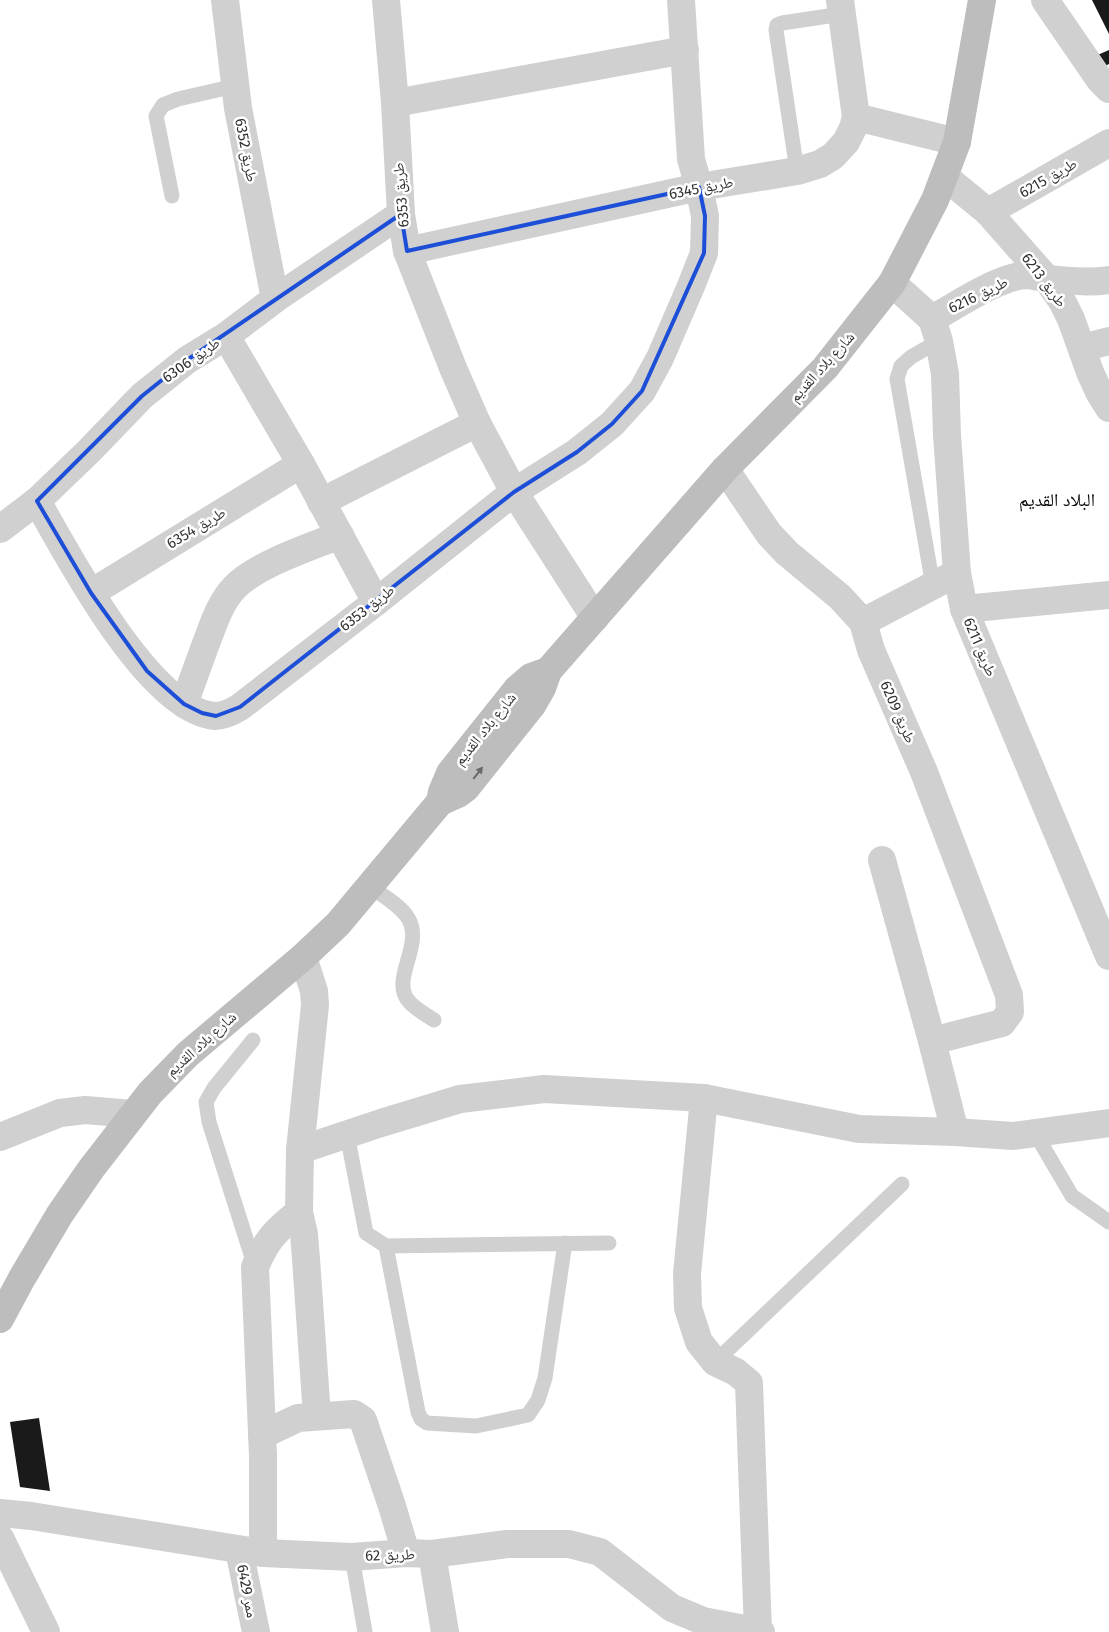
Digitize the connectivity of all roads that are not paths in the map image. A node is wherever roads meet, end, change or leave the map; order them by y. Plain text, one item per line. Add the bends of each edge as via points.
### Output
1 (225, 0) edge
2 (386, 0) edge
3 (681, 0) edge
4 (982, 0) edge
5 (1045, 0) edge
6 (841, 7) edge
7 (685, 50) junction
8 (1106, 81) edge
9 (235, 86) junction
10 (395, 103) junction
11 (856, 118) junction
12 (956, 142) junction
13 (1109, 143) edge
14 (797, 171) junction
15 (944, 176) junction
16 (699, 187) junction
17 (172, 196) dead end
18 (988, 212) junction
19 (401, 214) junction
20 (407, 252) junction
21 (1046, 278) junction
22 (1109, 280) edge
23 (892, 283) junction
24 (275, 299) junction
25 (935, 330) junction
26 (226, 336) junction
27 (1109, 341) edge
28 (1082, 348) junction
29 (1109, 408) edge
30 (477, 423) junction
31 (300, 464) junction
32 (725, 469) junction
33 (514, 492) junction
34 (37, 501) junction
35 (321, 502) junction
36 (0, 529) edge
37 (340, 535) junction
38 (958, 573) junction
39 (933, 586) junction
40 (91, 593) junction
41 (1109, 595) edge
42 (376, 602) junction
43 (964, 609) junction
44 (595, 618) junction
45 (863, 622) junction
46 (184, 704) junction
47 (882, 860) dead end
48 (370, 886) junction
49 (1109, 956) edge
50 (303, 957) junction
51 (434, 1020) dead end
52 (253, 1040) dead end
53 (932, 1041) junction
54 (704, 1098) junction
55 (133, 1114) junction
56 (1109, 1123) edge
57 (955, 1132) junction
58 (1035, 1133) junction
59 (347, 1134) junction
60 (0, 1136) edge
61 (300, 1150) junction
62 (902, 1184) dead end
63 (299, 1212) junction
64 (1109, 1222) edge
65 (609, 1242) dead end
66 (565, 1243) junction
67 (386, 1246) junction
68 (255, 1267) junction
69 (0, 1319) edge
70 (715, 1362) junction
71 (317, 1416) junction
72 (262, 1435) junction
73 (0, 1513) edge
74 (0, 1538) edge
75 (251, 1552) junction
76 (419, 1554) junction
77 (352, 1557) junction
78 (703, 1627) edge
79 (46, 1632) edge
80 (256, 1632) edge
81 (365, 1632) edge
82 (445, 1632) edge
83 (760, 1632) edge

1 - 9 street, طريق 6352
2 - 10 street, طريق 6353
3 - 7 street
4 - 12 street, شارع بلاد القديم
5 - 8 street
6 - 11 street
6 - 14 lane via 777,26
7 - 10 street
7 - 16 street via 691,160
9 - 17 lane via 163,105 156,116
9 - 24 street, طريق 6352
10 - 19 street, طريق 6353
11 - 12 street
11 - 14 street, طريق 6345 via 846,142 833,156
12 - 15 street, شارع بلاد القديم
13 - 18 street, طريق 6215
14 - 16 street, طريق 6345
15 - 18 street, طريق 6213
15 - 23 street, شارع بلاد القديم
16 - 20 street, طريق 6345
16 - 33 street via 705,216 704,253 660,358 642,390 612,424 584,447
18 - 21 street, طريق 6213
19 - 20 street, طريق 6353
19 - 24 street, طريق 6306
20 - 30 street, طريق 6353
21 - 22 street, طريق 6216
21 - 25 street, طريق 6216 via 1028,275 984,290
21 - 28 street, طريق 6213 via 1062,301
23 - 25 street, طريق 6216
23 - 32 street, شارع بلاد القديم via 825,368
24 - 26 street, طريق 6306
25 - 38 street, طريق 6211 via 945,374
25 - 39 lane via 901,366 897,379
26 - 31 street
26 - 34 street, طريق 6306 via 187,360 142,396
27 - 28 street
28 - 29 street, طريق 6213 via 1090,372
30 - 33 street, طريق 6353
30 - 35 street
31 - 35 street
31 - 40 street, طريق 6354
32 - 44 street, شارع بلاد القديم
32 - 45 street, طريق 6209 via 770,534 788,554 840,597
33 - 42 street, طريق 6353
33 - 44 street, طريق 6353
34 - 36 street, طريق 6306
34 - 40 street
35 - 37 street
37 - 42 street
37 - 46 street via 270,564 234,587 222,604
38 - 39 street
38 - 43 street, طريق 6211
39 - 45 street
40 - 46 street via 147,671
41 - 43 street
42 - 46 street, طريق 6353 via 229,714 202,713
43 - 49 street, طريق 6211
44 - 48 street, شارع بلاد القديم via 548,671 531,677 517,689 450,773 440,802
45 - 53 street, طريق 6209 via 871,650 924,772 1009,995 1010,1012 1002,1023
47 - 53 street
48 - 50 street, شارع بلاد القديم via 338,924
48 - 51 lane via 409,919 413,938 404,993 411,1004
50 - 55 street, شارع بلاد القديم via 188,1054
50 - 61 street via 316,1005
52 - 68 lane via 206,1102 209,1122
53 - 57 street
54 - 57 street via 859,1129
54 - 59 street via 544,1089 460,1099
54 - 70 street via 687,1274 688,1308 699,1342
55 - 60 street via 85,1110 60,1113
55 - 69 street, شارع بلاد القديم via 60,1214
56 - 58 street
57 - 58 street via 1012,1136
58 - 64 lane via 1072,1196
59 - 61 street
59 - 67 lane via 366,1233
61 - 63 street
62 - 70 lane
63 - 68 street via 263,1247
63 - 71 street via 304,1234
65 - 66 lane
66 - 67 lane
66 - 67 lane via 545,1378 538,1400 528,1415 476,1426 427,1423 421,1419
68 - 72 street, ممر 6429
70 - 83 street, طريق 62 via 736,1372 749,1383
71 - 72 street via 298,1418
71 - 76 street via 354,1414 363,1420 392,1506
72 - 75 street, ممر 6429
73 - 75 street, طريق 62
74 - 79 street
75 - 77 street, طريق 62
75 - 80 street, ممر 6429
76 - 77 street, طريق 62
76 - 78 street, طريق 62 via 506,1544 569,1544 600,1552 672,1608
76 - 82 street
77 - 81 lane
78 - 83 street, طريق 62

